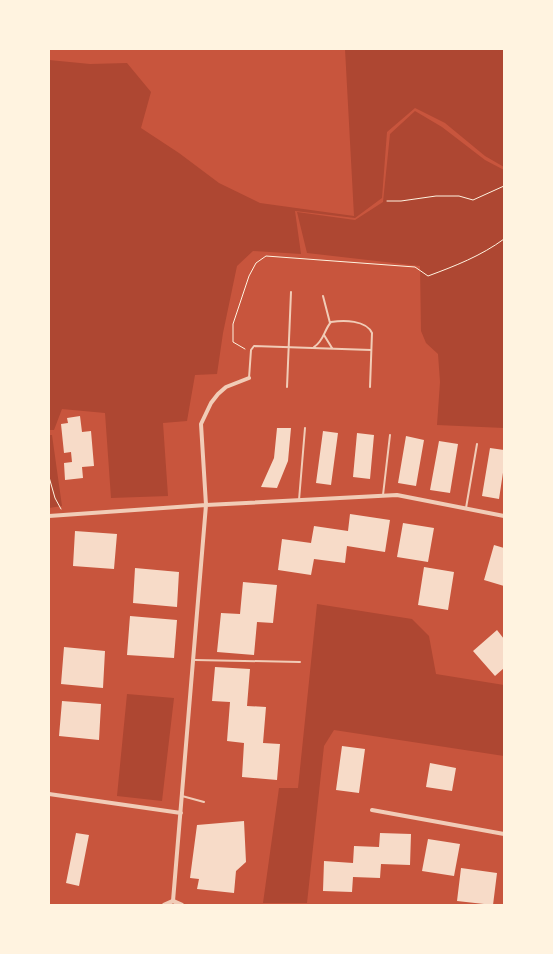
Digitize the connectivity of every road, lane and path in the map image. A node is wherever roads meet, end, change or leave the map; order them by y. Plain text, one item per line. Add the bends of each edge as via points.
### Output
1 (504, 186) edge
2 (387, 201) dead end
3 (504, 239) edge
4 (291, 292) dead end
5 (323, 296) dead end
6 (330, 323) junction
7 (324, 335) junction
8 (289, 347) junction
9 (313, 348) junction
10 (332, 348) junction
11 (371, 350) junction
12 (251, 353) junction
13 (249, 378) joint
14 (287, 387) dead end
15 (370, 387) dead end
16 (305, 428) dead end
17 (390, 435) dead end
18 (477, 444) dead end
19 (49, 477) edge
20 (383, 496) junction
21 (299, 500) junction
22 (206, 505) junction
23 (466, 509) junction
24 (64, 514) junction
25 (49, 516) edge
26 (504, 516) edge
27 (193, 660) junction
28 (300, 662) dead end
29 (49, 794) edge
30 (182, 796) junction
31 (204, 802) dead end
32 (372, 810) dead end
33 (180, 813) junction
34 (504, 834) edge
35 (173, 901) junction
36 (164, 905) edge
37 (182, 905) edge

1 - 2 path via 473,200 436,196
3 - 12 path via 457,266 428,276 415,267 266,256 252,269 233,324 233,342
4 - 8 lane
5 - 6 lane
6 - 7 lane
6 - 11 lane via 365,325 372,333
7 - 9 lane
7 - 10 lane
8 - 9 lane
8 - 12 lane via 254,346
8 - 14 lane
9 - 10 lane
10 - 11 lane
11 - 15 lane
12 - 13 lane
13 - 22 street via 226,387 218,394 201,424
16 - 21 lane
17 - 20 lane
18 - 23 lane
19 - 24 path
20 - 21 street
20 - 23 street via 396,495
21 - 22 street
22 - 24 street
22 - 27 street
23 - 26 street
24 - 25 street
27 - 28 lane
27 - 30 street
29 - 33 street
30 - 31 lane
30 - 33 street
32 - 34 street
33 - 35 street
35 - 36 street
35 - 37 street

